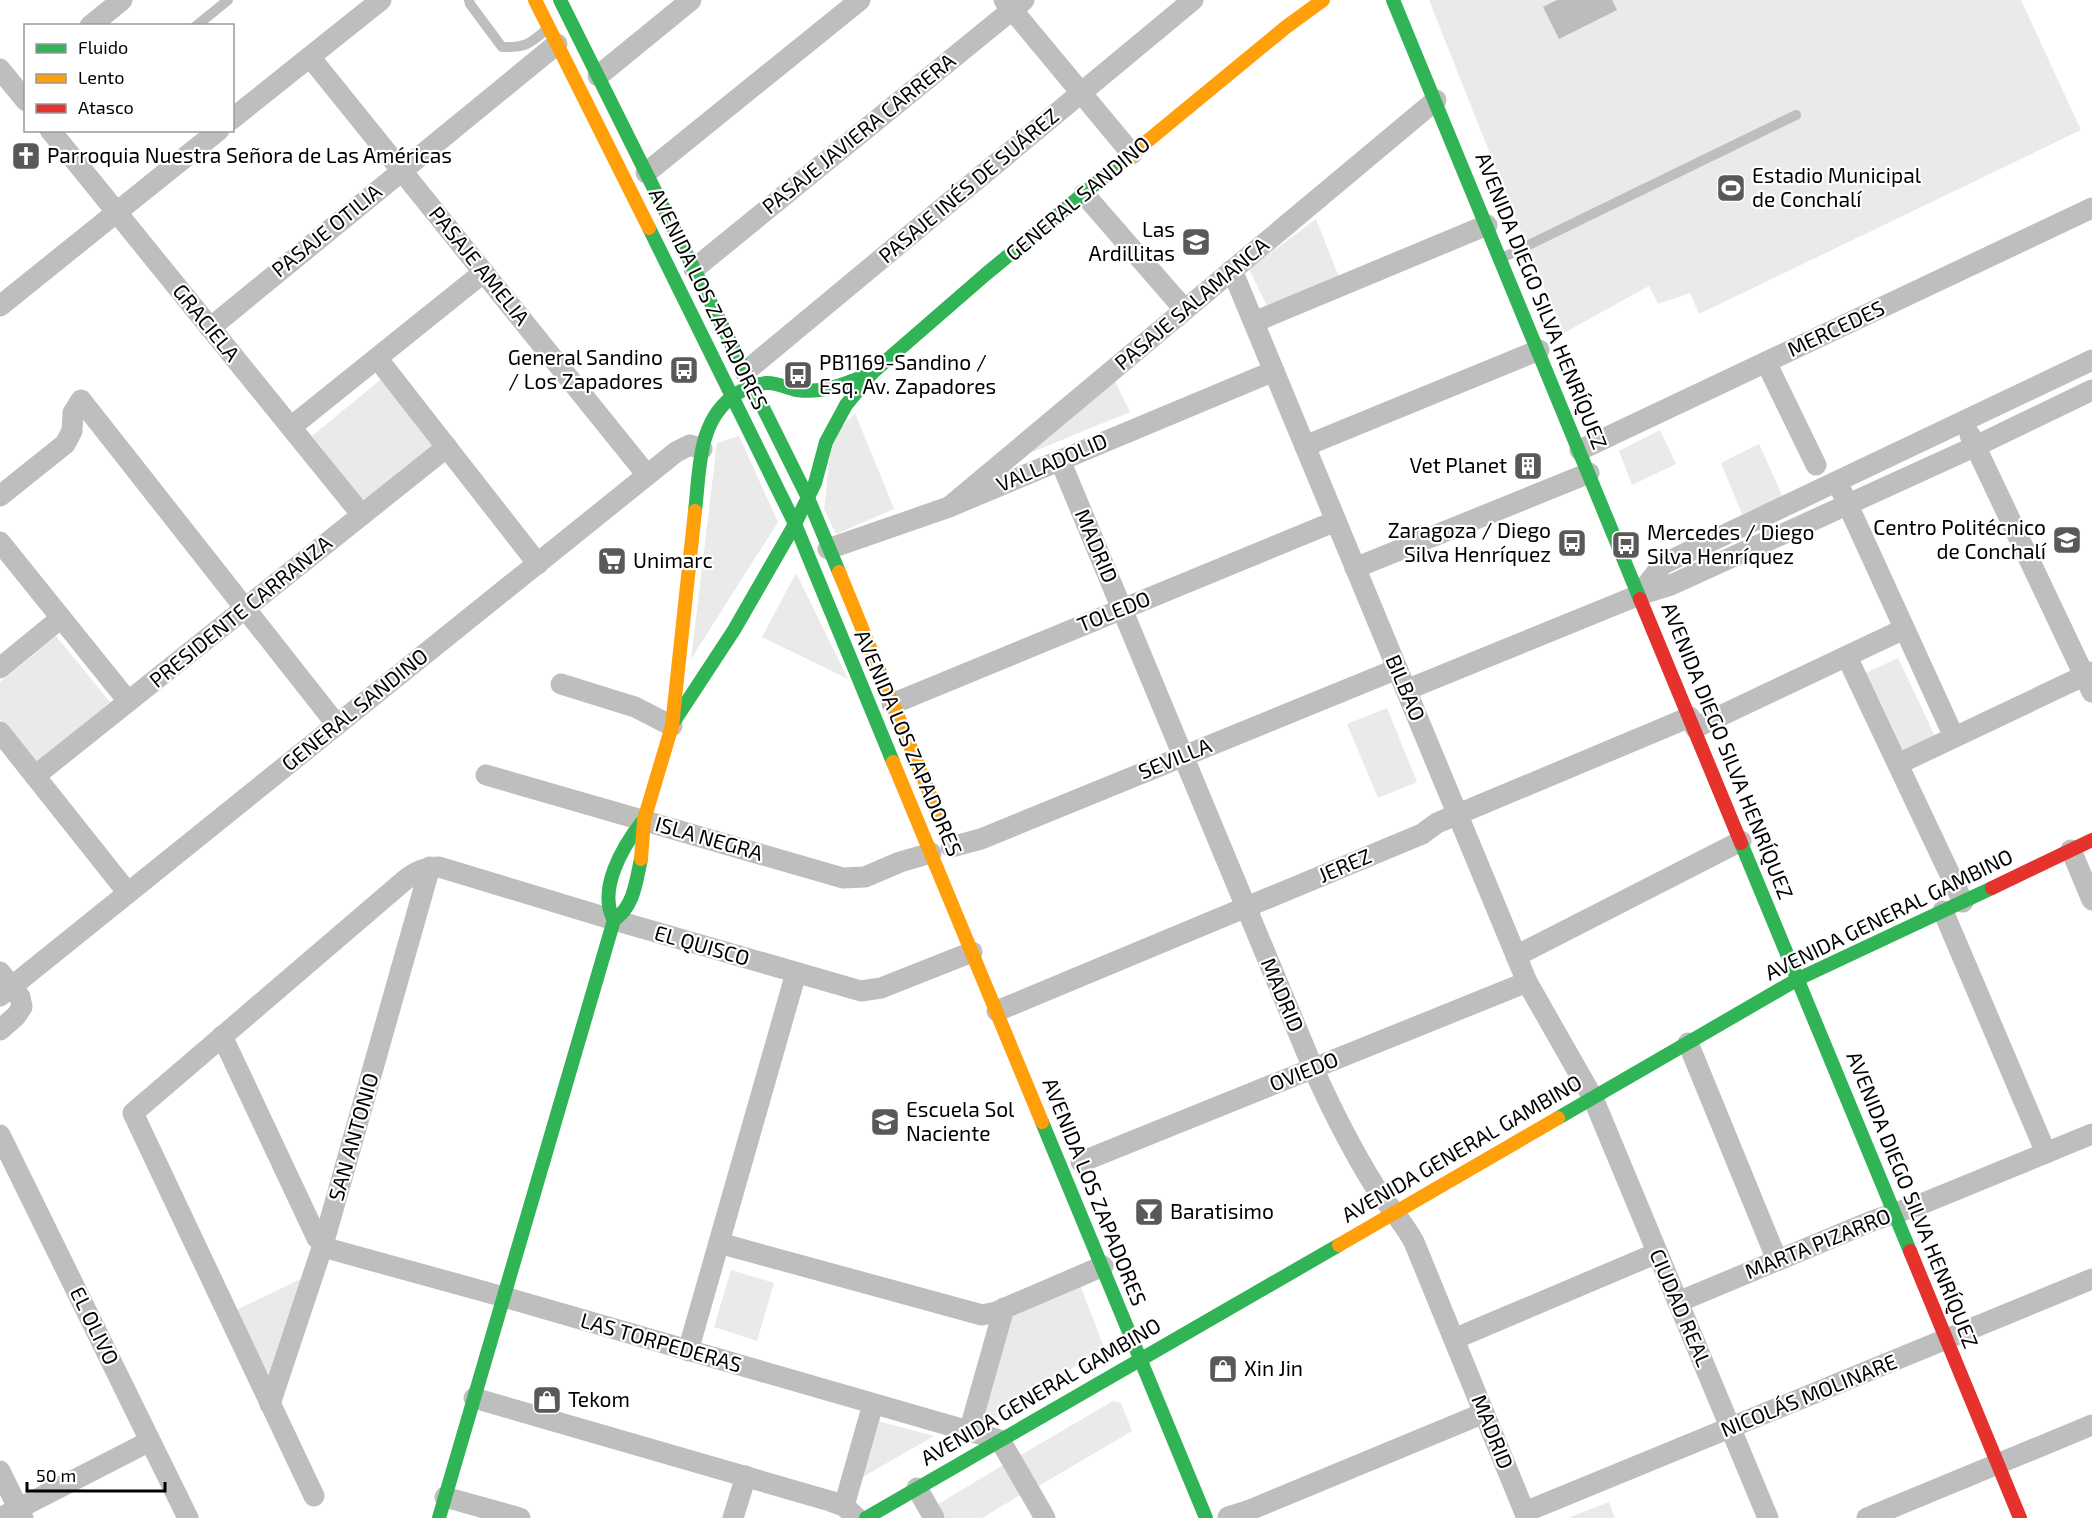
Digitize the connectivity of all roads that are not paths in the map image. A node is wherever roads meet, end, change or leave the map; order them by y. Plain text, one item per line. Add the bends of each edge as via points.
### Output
1 (122, 0) edge
2 (228, 0) edge
3 (381, 0) edge
4 (469, 0) edge
5 (535, 0) edge
6 (560, 0) edge
7 (691, 0) edge
8 (860, 0) edge
9 (1193, 0) edge
10 (1305, 0) edge
11 (1323, 0) edge
12 (1393, 0) edge
13 (1013, 3) edge
14 (92, 24) edge
15 (198, 24) edge
16 (1286, 27) junction
17 (553, 36) junction
18 (310, 57) junction
19 (598, 76) junction
20 (9, 80) edge
21 (1081, 93) junction
22 (24, 98) edge
23 (1436, 100) junction
24 (1796, 115) dead end
25 (234, 117) edge
26 (217, 132) edge
27 (57, 133) edge
28 (1132, 154) junction
29 (402, 170) junction
30 (646, 173) junction
31 (1084, 194) junction
32 (2092, 208) edge
33 (116, 213) junction
34 (1487, 225) junction
35 (1501, 259) junction
36 (694, 269) junction
37 (1232, 270) junction
38 (484, 272) junction
39 (0, 306) edge
40 (1185, 310) junction
41 (1254, 322) junction
42 (210, 327) junction
43 (1539, 350) junction
44 (377, 358) junction
45 (2092, 360) edge
46 (1766, 362) junction
47 (1274, 371) junction
48 (872, 373) junction
49 (749, 379) junction
50 (2092, 390) edge
51 (733, 396) junction
52 (1964, 421) junction
53 (291, 427) junction
54 (1305, 446) junction
55 (1976, 446) junction
56 (447, 447) junction
57 (702, 449) junction
58 (1580, 450) junction
59 (1060, 460) junction
60 (1816, 465) dead end
61 (1589, 474) junction
62 (647, 475) junction
63 (1837, 482) junction
64 (0, 496) edge
65 (808, 498) junction
66 (1847, 504) junction
67 (949, 507) junction
68 (362, 515) junction
69 (1336, 521) junction
70 (795, 524) junction
71 (1739, 528) junction
72 (0, 542) edge
73 (828, 549) junction
74 (1749, 549) junction
75 (537, 564) junction
76 (1355, 568) junction
77 (1640, 595) junction
78 (245, 608) junction
79 (1122, 609) junction
80 (61, 618) junction
81 (1904, 629) junction
82 (1847, 657) junction
83 (693, 666) junction
84 (0, 668) edge
85 (1397, 669) junction
86 (2090, 680) edge
87 (561, 684) dead end
88 (1406, 690) junction
89 (129, 701) junction
90 (892, 704) junction
91 (1692, 722) junction
92 (337, 725) junction
93 (672, 726) junction
94 (0, 732) edge
95 (1954, 737) junction
96 (1183, 756) junction
97 (1898, 764) junction
98 (486, 775) dead end
99 (35, 776) junction
100 (1458, 814) junction
101 (644, 820) junction
102 (2092, 840) edge
103 (1741, 841) junction
104 (2071, 850) junction
105 (946, 853) junction
106 (430, 867) junction
107 (128, 893) junction
108 (2092, 900) edge
109 (1963, 902) junction
110 (1246, 908) junction
111 (1943, 911) junction
112 (614, 920) junction
113 (972, 952) junction
114 (1516, 957) junction
115 (796, 973) junction
116 (1798, 979) junction
117 (1527, 982) junction
118 (4, 985) edge
119 (1011, 1005) junction
120 (0, 1030) edge
121 (222, 1036) junction
122 (1688, 1043) junction
123 (1313, 1068) junction
124 (1593, 1098) junction
125 (2092, 1134) edge
126 (0, 1135) edge
127 (2046, 1153) junction
128 (1081, 1162) dead end
129 (1395, 1212) junction
130 (1895, 1213) junction
131 (719, 1243) junction
132 (323, 1245) junction
133 (1657, 1253) junction
134 (1777, 1260) junction
135 (1103, 1266) junction
136 (2092, 1280) edge
137 (504, 1297) junction
138 (1678, 1302) junction
139 (1004, 1308) junction
140 (1454, 1338) junction
141 (1947, 1340) junction
142 (1155, 1344) junction
143 (688, 1351) junction
144 (1141, 1359) junction
145 (1164, 1364) dead end
146 (474, 1398) junction
147 (270, 1404) junction
148 (873, 1404) junction
149 (1484, 1413) junction
150 (2092, 1425) edge
151 (1730, 1428) junction
152 (969, 1432) junction
153 (1000, 1440) junction
154 (150, 1441) junction
155 (1998, 1464) junction
156 (0, 1471) edge
157 (746, 1476) junction
158 (917, 1488) junction
159 (314, 1496) dead end
160 (445, 1497) junction
161 (850, 1512) edge
162 (1226, 1514) edge
163 (13, 1515) edge
164 (1526, 1515) edge
165 (188, 1518) edge
166 (439, 1518) edge
167 (520, 1518) edge
168 (733, 1518) edge
169 (866, 1518) edge
170 (934, 1518) edge
171 (1045, 1518) edge
172 (1206, 1518) edge
173 (1768, 1518) edge
174 (1867, 1518) edge
175 (2020, 1518) edge

1 - 14 street
2 - 15 lane
3 - 18 street
4 - 17 lane via 502,47 520,48
5 - 17 main road, AVENIDA LOS ZAPADORES
6 - 19 main road, AVENIDA LOS ZAPADORES
7 - 19 street
8 - 30 street
9 - 21 street, PASAJE INÉS DE SUÁREZ
10 - 16 main road, GENERAL SANDINO
11 - 16 main road, GENERAL SANDINO
12 - 23 main road, AVENIDA DIEGO SILVA HENRÍQUEZ
13 - 21 street
13 - 36 street, PASAJE JAVIERA CARRERA
16 - 28 main road, GENERAL SANDINO
17 - 29 street, PASAJE OTILIA
17 - 51 main road, AVENIDA LOS ZAPADORES
18 - 25 street
18 - 29 street, PASAJE AMELIA
19 - 30 main road, AVENIDA LOS ZAPADORES
20 - 22 street
21 - 28 street
21 - 49 street, PASAJE INÉS DE SUÁREZ
23 - 34 main road, AVENIDA DIEGO SILVA HENRÍQUEZ
23 - 37 street, PASAJE SALAMANCA
24 - 35 lane
26 - 33 street
27 - 33 street, GRACIELA
28 - 31 main road, GENERAL SANDINO
29 - 38 street, PASAJE AMELIA
29 - 42 street, PASAJE OTILIA
30 - 36 main road, AVENIDA LOS ZAPADORES
31 - 40 street
31 - 48 main road, GENERAL SANDINO
32 - 46 street, MERCEDES
33 - 39 street
33 - 42 street, GRACIELA
34 - 35 main road, AVENIDA DIEGO SILVA HENRÍQUEZ
34 - 41 street
35 - 43 main road, AVENIDA DIEGO SILVA HENRÍQUEZ
36 - 49 main road, AVENIDA LOS ZAPADORES
37 - 40 street, PASAJE SALAMANCA
37 - 41 street, BILBAO
38 - 44 street
38 - 62 street, PASAJE AMELIA
40 - 67 street, PASAJE SALAMANCA
41 - 47 street, BILBAO
42 - 53 street, GRACIELA
43 - 54 street
43 - 58 main road, AVENIDA DIEGO SILVA HENRÍQUEZ
44 - 53 street
44 - 56 street
45 - 52 street
46 - 58 street, MERCEDES
46 - 60 street
47 - 54 street, BILBAO
47 - 59 street, VALLADOLID
48 - 49 main road, GENERAL SANDINO via 821,391
48 - 65 main road, GENERAL SANDINO via 834,425
49 - 51 main road, GENERAL SANDINO
49 - 65 main road, AVENIDA LOS ZAPADORES
50 - 55 street
51 - 57 main road, GENERAL SANDINO via 714,415
51 - 70 main road, AVENIDA LOS ZAPADORES
52 - 55 street
52 - 63 street
53 - 68 street, GRACIELA
54 - 69 street, BILBAO
55 - 66 street
55 - 86 street
56 - 68 street, PRESIDENTE CARRANZA
56 - 75 street
57 - 62 street, GENERAL SANDINO via 690,445 682,448
57 - 83 main road
58 - 61 main road, AVENIDA DIEGO SILVA HENRÍQUEZ
59 - 67 street, VALLADOLID
59 - 79 street, MADRID
61 - 76 street
61 - 77 main road, AVENIDA DIEGO SILVA HENRÍQUEZ
62 - 75 street, GENERAL SANDINO
63 - 66 street
63 - 71 street
64 - 78 street via 65,444 72,431 73,413 81,400
65 - 70 main road, GENERAL SANDINO
65 - 73 main road, AVENIDA LOS ZAPADORES
66 - 74 street
66 - 81 street
67 - 73 street, VALLADOLID
68 - 78 street, PRESIDENTE CARRANZA
69 - 76 street, BILBAO
69 - 79 street, TOLEDO
70 - 83 main road, GENERAL SANDINO via 734,630
70 - 105 main road, AVENIDA LOS ZAPADORES
71 - 74 street
71 - 77 street via 1663,564
72 - 80 street
73 - 90 main road, AVENIDA LOS ZAPADORES
74 - 77 street
75 - 92 street, GENERAL SANDINO
76 - 85 street, BILBAO
77 - 88 street
77 - 91 main road, AVENIDA DIEGO SILVA HENRÍQUEZ
78 - 89 street, PRESIDENTE CARRANZA
78 - 92 street
79 - 90 street, TOLEDO
79 - 96 street, MADRID
80 - 84 street
80 - 89 street
81 - 82 street, JEREZ
81 - 95 street
82 - 91 street, JEREZ
82 - 97 street
83 - 93 main road, GENERAL SANDINO
83 - 93 main road
85 - 88 street, BILBAO
85 - 96 street, SEVILLA
86 - 95 street
87 - 93 street via 635,707
88 - 100 street, BILBAO
89 - 99 street, PRESIDENTE CARRANZA
90 - 105 main road, AVENIDA LOS ZAPADORES
91 - 100 street, JEREZ
91 - 103 main road, AVENIDA DIEGO SILVA HENRÍQUEZ
92 - 107 street, GENERAL SANDINO
93 - 101 main road
94 - 99 street
95 - 97 street
96 - 105 street, SEVILLA
96 - 110 street, MADRID
97 - 109 street
98 - 101 street, ISLA NEGRA
99 - 107 street
100 - 110 street, JEREZ via 1422,834
100 - 114 street, BILBAO
101 - 105 street, ISLA NEGRA via 850,879 900,862
101 - 112 main road via 642,856 634,891 627,908
101 - 112 main road via 626,845 608,895 608,908
102 - 104 main road, AVENIDA GENERAL GAMBINO
103 - 114 street
103 - 116 main road, AVENIDA DIEGO SILVA HENRÍQUEZ
104 - 108 street
104 - 109 main road, AVENIDA GENERAL GAMBINO
105 - 113 main road, AVENIDA LOS ZAPADORES
106 - 112 street, EL QUISCO
106 - 121 street via 405,880
106 - 132 street, SAN ANTONIO
107 - 118 street, GENERAL SANDINO
109 - 111 main road, AVENIDA GENERAL GAMBINO
110 - 119 street, JEREZ
110 - 123 street, MADRID
111 - 116 main road, AVENIDA GENERAL GAMBINO
111 - 127 street
112 - 115 street, EL QUISCO
112 - 137 main road
113 - 115 street, EL QUISCO via 871,991
113 - 119 main road, AVENIDA LOS ZAPADORES
114 - 117 street, BILBAO
115 - 131 street
116 - 122 main road, AVENIDA GENERAL GAMBINO
116 - 130 main road, AVENIDA DIEGO SILVA HENRÍQUEZ
117 - 123 street, OVIEDO
117 - 124 street, BILBAO
118 - 120 street, GENERAL SANDINO via 20,997 22,1007
119 - 135 main road, AVENIDA LOS ZAPADORES
121 - 132 street
121 - 147 street via 133,1113
122 - 124 main road, AVENIDA GENERAL GAMBINO
122 - 134 street
123 - 128 street, OVIEDO
123 - 129 street, MADRID via 1359,1158
124 - 129 main road, AVENIDA GENERAL GAMBINO
124 - 133 street, CIUDAD REAL
125 - 127 street, MARTA PIZARRO
126 - 154 street, EL OLIVO
127 - 130 street, MARTA PIZARRO
129 - 140 street, MADRID via 1414,1242
129 - 142 main road, AVENIDA GENERAL GAMBINO
130 - 134 street, MARTA PIZARRO
130 - 141 main road, AVENIDA DIEGO SILVA HENRÍQUEZ
131 - 139 street via 977,1314 987,1315
131 - 143 street
132 - 137 street, LAS TORPEDERAS
132 - 147 street, SAN ANTONIO
133 - 138 street, CIUDAD REAL
133 - 140 street
134 - 138 street, MARTA PIZARRO
135 - 139 street
135 - 144 main road, AVENIDA LOS ZAPADORES
136 - 141 street, NICOLÁS MOLINARE
137 - 143 street, LAS TORPEDERAS
137 - 146 main road
138 - 151 street, CIUDAD REAL
139 - 152 street
140 - 149 street, MADRID
141 - 151 street, NICOLÁS MOLINARE
141 - 155 main road, AVENIDA DIEGO SILVA HENRÍQUEZ
142 - 144 main road, AVENIDA GENERAL GAMBINO
142 - 145 main road
143 - 148 street, LAS TORPEDERAS
144 - 153 main road, AVENIDA GENERAL GAMBINO
144 - 172 main road, AVENIDA LOS ZAPADORES
146 - 157 street
146 - 160 main road
147 - 159 street
148 - 152 street, LAS TORPEDERAS
148 - 161 street
149 - 162 street via 1250,1510
149 - 164 street, MADRID
150 - 155 street
151 - 164 street, NICOLÁS MOLINARE
151 - 173 street, CIUDAD REAL
152 - 153 street, LAS TORPEDERAS
153 - 158 main road, AVENIDA GENERAL GAMBINO
153 - 171 street
154 - 163 street
154 - 165 street, EL OLIVO
155 - 174 street
155 - 175 main road, AVENIDA DIEGO SILVA HENRÍQUEZ
156 - 163 street
157 - 161 street via 830,1501
157 - 168 street
158 - 169 main road, AVENIDA GENERAL GAMBINO
158 - 170 street
160 - 166 main road
160 - 167 street

